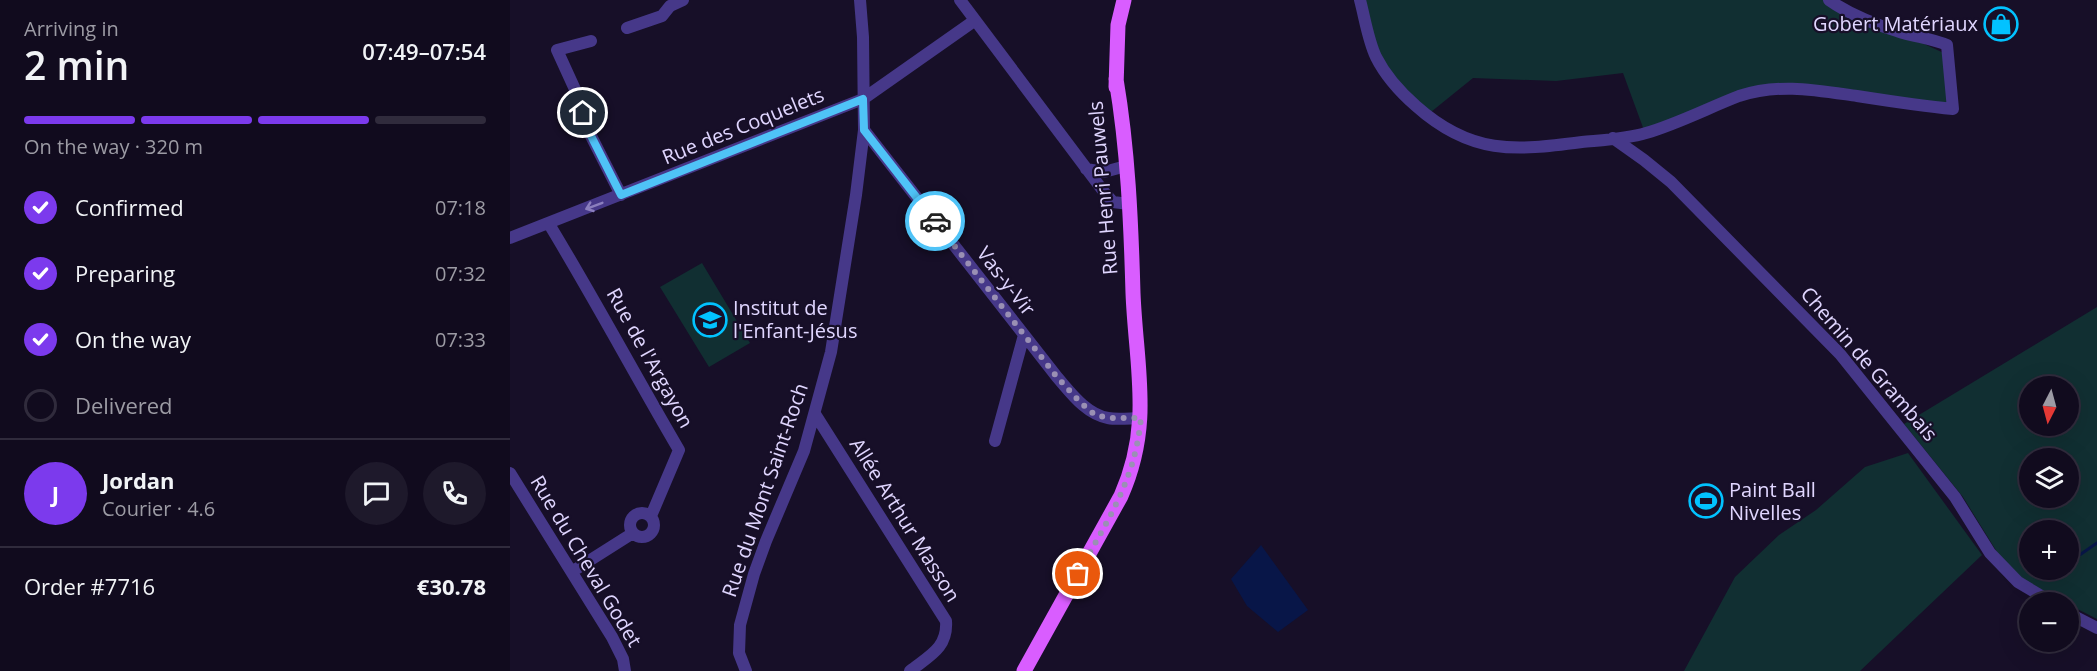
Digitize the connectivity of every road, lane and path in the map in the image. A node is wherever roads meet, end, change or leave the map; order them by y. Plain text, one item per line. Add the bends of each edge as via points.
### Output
1 (683, 0) edge
2 (860, 0) edge
3 (960, 0) edge
4 (1124, 0) edge
5 (1360, 0) edge
6 (1829, 0) edge
7 (974, 21) junction
8 (627, 28) dead end
9 (591, 41) dead end
10 (863, 99) junction
11 (864, 130) junction
12 (1613, 138) junction
13 (1123, 166) junction
14 (1086, 169) junction
15 (621, 195) junction
16 (1126, 204) junction
17 (549, 224) junction
18 (510, 238) edge
19 (1024, 335) junction
20 (815, 414) junction
21 (1141, 418) junction
22 (995, 441) dead end
23 (510, 473) edge
24 (573, 571) junction
25 (2035, 592) edge
26 (2079, 618) edge
27 (2097, 628) edge
28 (625, 671) edge
29 (746, 671) edge
30 (910, 671) edge
31 (1024, 671) edge

1 - 8 street via 670,6 662,16
2 - 10 street, Rue du Mont Saint-Roch
3 - 7 street
4 - 13 main road, Rue Henri Pauwels via 1118,25 1116,79
5 - 12 street via 1372,49 1386,75 1439,126 1461,138 1505,147 1542,147
6 - 12 street via 1898,32 1947,45 1953,109 1779,88 1739,96 1645,133
7 - 10 street, Rue des Coquelets
7 - 14 street
9 - 15 street via 557,50 588,130
10 - 11 street, Rue du Mont Saint-Roch
10 - 15 street, Rue des Coquelets
11 - 19 street, Vas-y-Vir
11 - 20 street, Rue du Mont Saint-Roch via 831,352
12 - 25 street, Chemin de Grambais via 1671,182 1840,354 1955,497 1990,552 2018,582
13 - 14 street via 1104,172
13 - 16 main road, Rue Henri Pauwels
14 - 16 street via 1113,202
15 -> 17 street, Rue des Coquelets
16 - 21 main road, Rue Henri Pauwels via 1134,259
17 - 18 street, Rue des Coquelets
17 - 24 street, Rue de l'Argayon via 679,450 651,516 644,512 634,515 629,524 633,533
19 - 21 street, Vas-y-Vir via 1065,386 1095,415
19 - 22 street
20 - 29 street, Rue du Mont Saint-Roch via 751,584 739,638
20 - 30 street, Allée Arthur Masson via 946,621 941,646
21 - 31 main road, Rue Henri Pauwels via 1133,466 1121,496
23 - 24 street, Rue du Cheval Godet
24 - 28 street, Rue du Cheval Godet via 612,637
26 - 27 street

